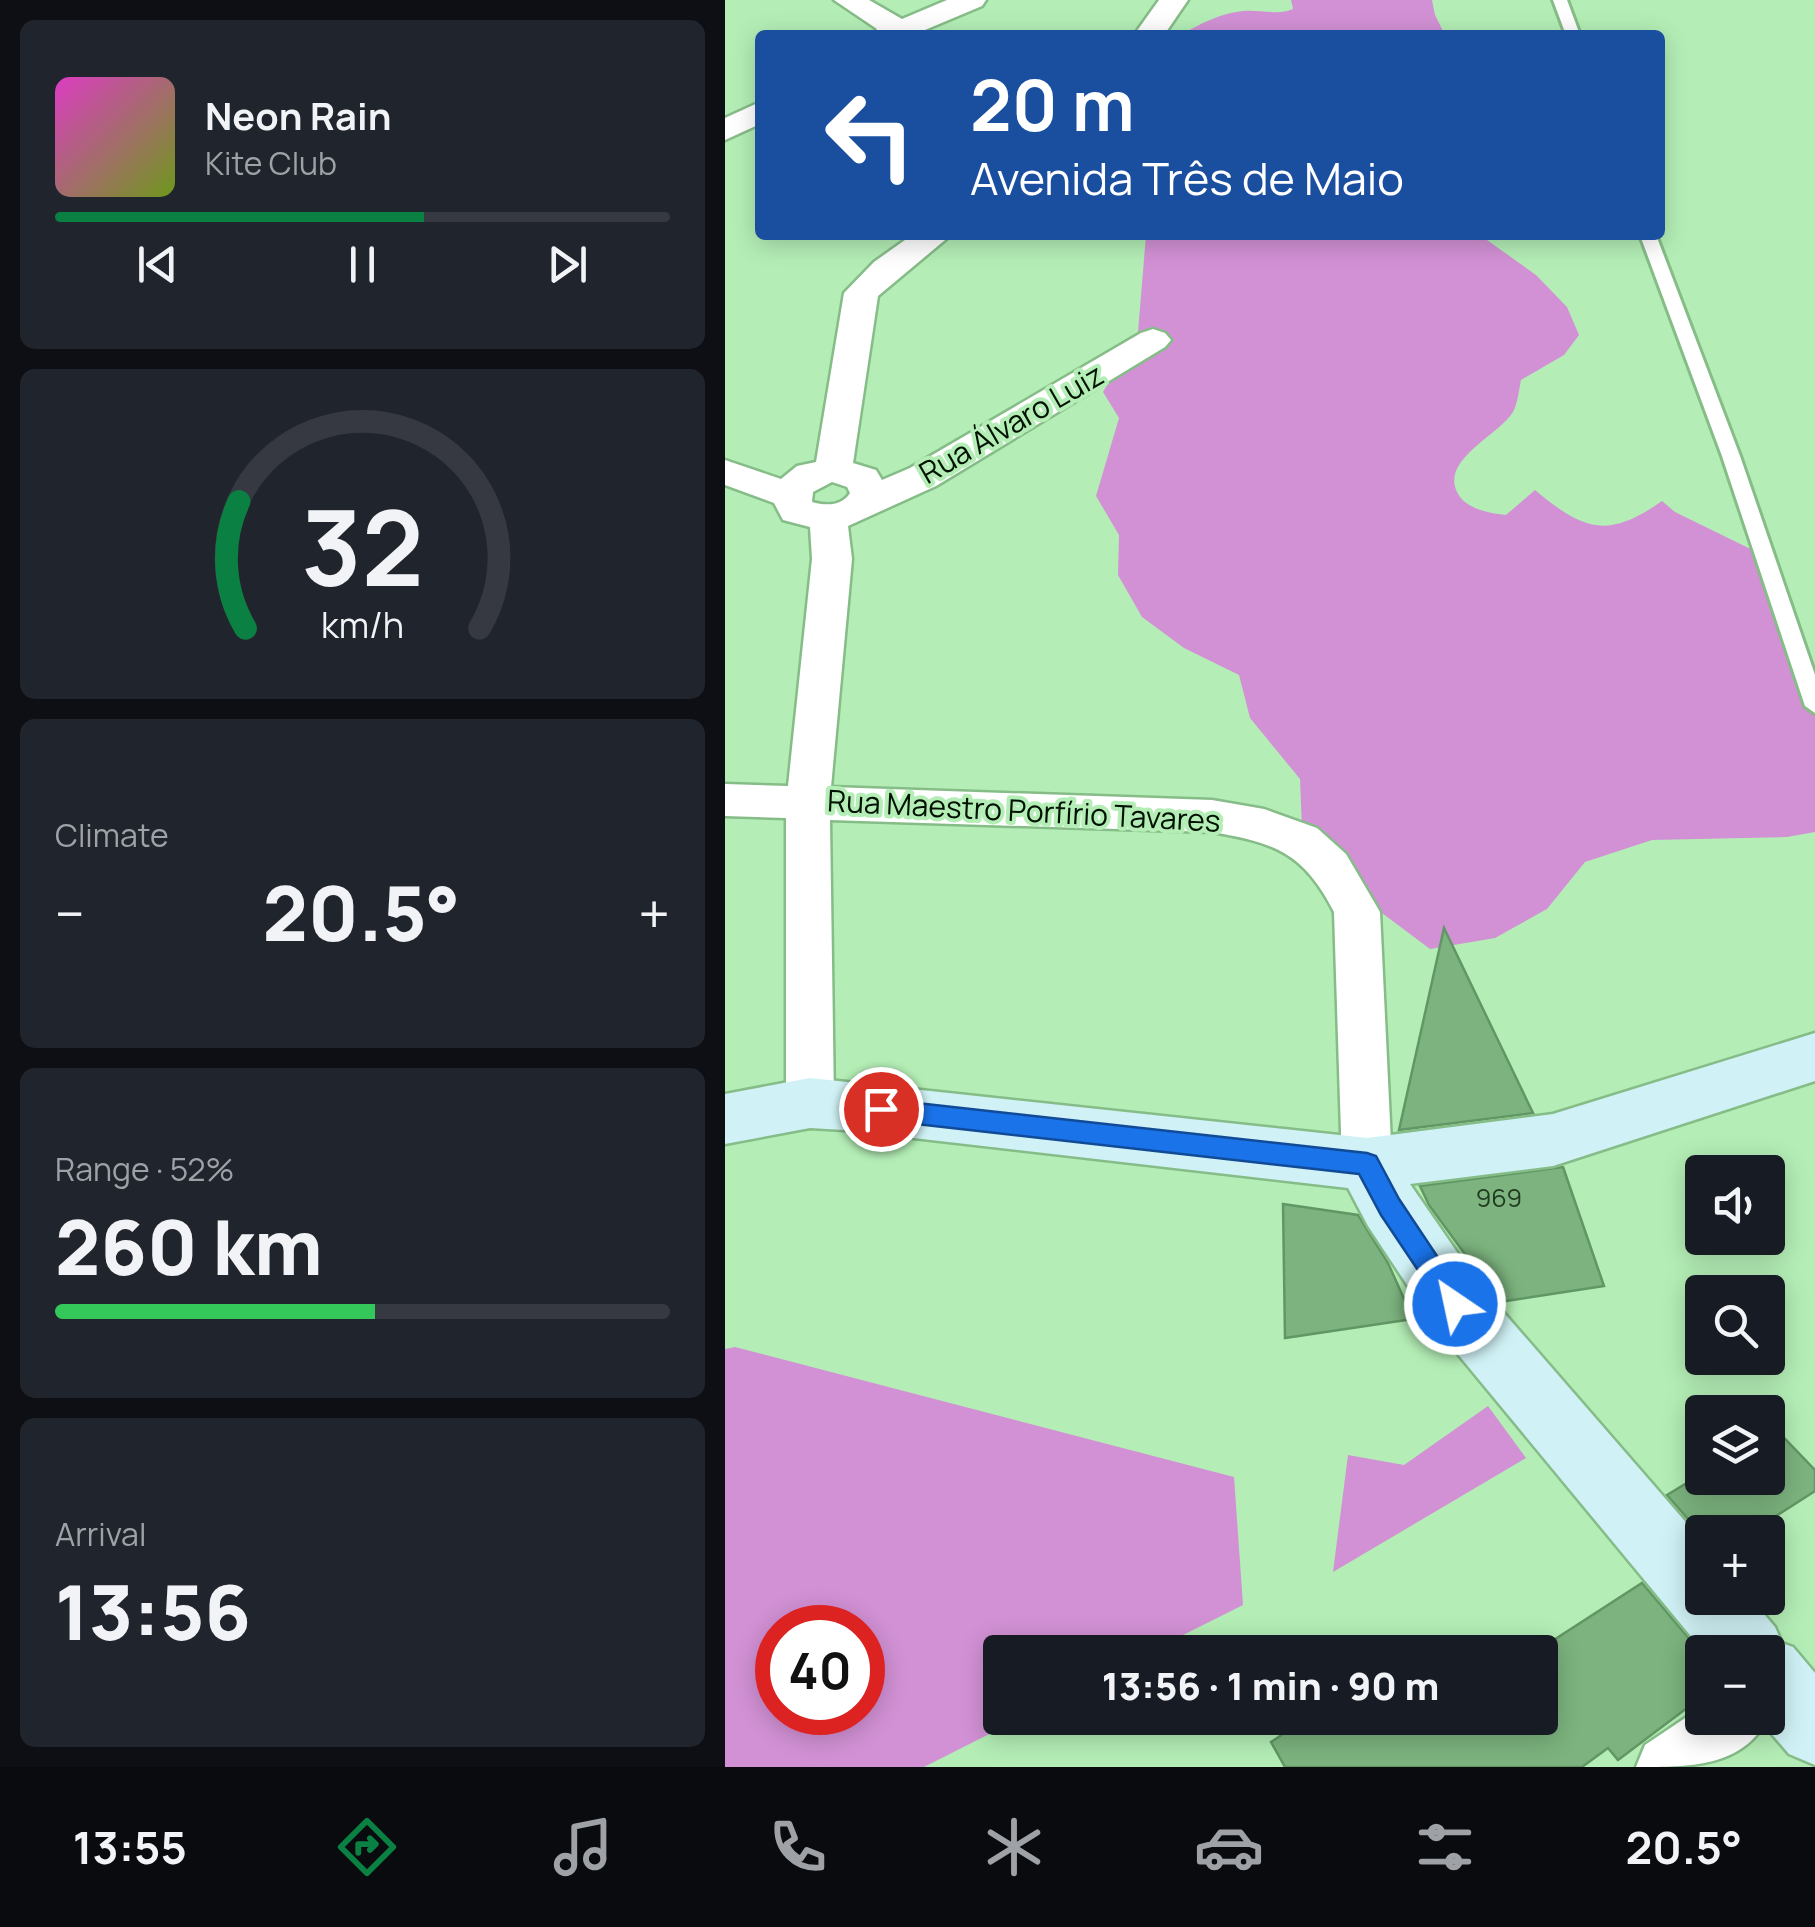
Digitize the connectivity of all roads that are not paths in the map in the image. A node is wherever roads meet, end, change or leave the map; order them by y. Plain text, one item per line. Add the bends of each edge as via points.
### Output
1 (848, 0) edge
2 (971, 0) edge
3 (1174, 0) edge
4 (1560, 0) edge
5 (890, 30) edge
6 (898, 30) edge
7 (1153, 30) edge
8 (1571, 30) edge
9 (755, 113) edge
10 (725, 131) edge
11 (927, 240) edge
12 (1649, 240) edge
13 (1153, 340) dead end
14 (833, 470) junction
15 (725, 472) edge
16 (792, 496) junction
17 (866, 500) junction
18 (827, 519) junction
19 (1815, 706) edge
20 (725, 800) edge
21 (808, 801) junction
22 (1812, 1060) edge
23 (809, 1103) junction
24 (725, 1119) edge
25 (1367, 1164) junction
26 (1685, 1576) edge
27 (1711, 1735) edge
28 (1667, 1767) edge

1 - 5 street
2 - 6 street
3 - 7 street
4 - 8 lane
9 - 10 street
11 - 14 street via 861,293
12 - 19 lane
13 - 17 street, Rua Álvaro Luiz via 923,476
14 - 16 street via 810,475
14 - 17 street via 863,479
15 - 16 street
16 - 18 street via 805,516
17 - 18 street via 851,514
18 - 21 street via 832,559
20 - 21 street, Rua Maestro Porfírio Tavares
21 - 23 street
21 - 25 street, Rua Maestro Porfírio Tavares via 1213,816 1273,826 1318,849 1357,912
22 - 25 street via 1553,1140
23 - 24 street
23 - 25 street
25 - 26 street via 1455,1304
27 - 28 street

